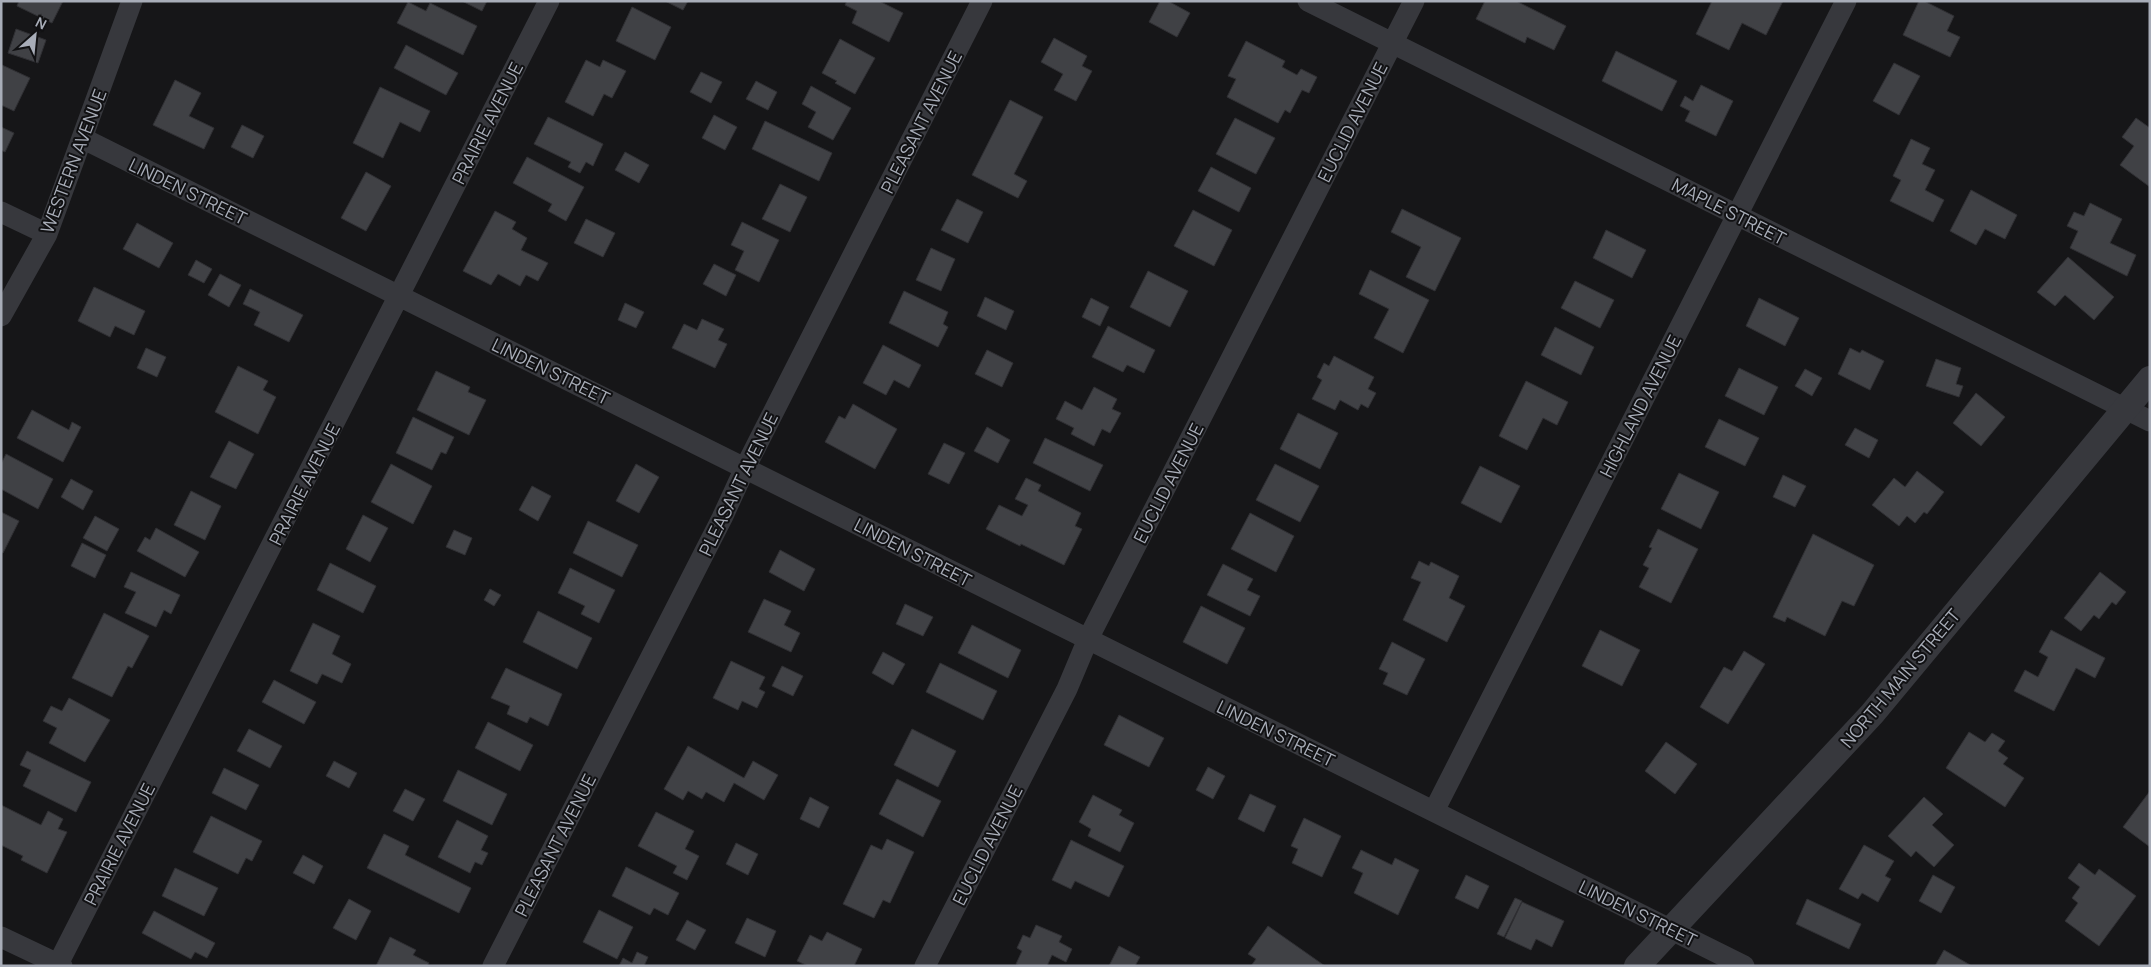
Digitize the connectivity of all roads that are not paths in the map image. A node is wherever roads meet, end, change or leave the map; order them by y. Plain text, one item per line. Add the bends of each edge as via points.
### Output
1 (132, 1) edge
2 (549, 1) edge
3 (982, 1) edge
4 (1308, 1) edge
5 (1414, 1) edge
6 (1846, 1) edge
7 (1392, 43) junction
8 (82, 138) junction
9 (1, 212) edge
10 (1737, 215) junction
11 (47, 234) junction
12 (399, 296) junction
13 (1, 316) edge
14 (2150, 378) edge
15 (2125, 408) junction
16 (2150, 421) edge
17 (745, 468) junction
18 (1088, 639) junction
19 (1434, 811) junction
20 (1672, 930) junction
21 (1, 937) edge
22 (59, 965) edge
23 (493, 966) edge
24 (925, 966) edge
25 (1637, 966) edge
26 (1744, 966) edge

1 - 8 street, WESTERN AVENUE
2 - 12 street, PRAIRIE AVENUE
3 - 17 street, PLEASANT AVENUE
4 - 7 street, MAPLE STREET
5 - 7 street, EUCLID AVENUE
6 - 10 street, HIGHLAND AVENUE
7 - 10 street, MAPLE STREET
7 - 18 street, EUCLID AVENUE
8 - 11 street, WESTERN AVENUE
8 - 12 street, LINDEN STREET
9 - 11 street
10 - 15 street, MAPLE STREET
10 - 19 street, HIGHLAND AVENUE
11 - 13 street, WESTERN AVENUE
12 - 17 street, LINDEN STREET
12 - 22 street, PRAIRIE AVENUE
14 - 15 street, NORTH MAIN STREET
15 - 16 street, MAPLE STREET
15 - 20 street, NORTH MAIN STREET via 1872,714
17 - 18 street, LINDEN STREET
17 - 23 street, PLEASANT AVENUE
18 - 19 street, LINDEN STREET
18 - 24 street, EUCLID AVENUE via 1068,689
19 - 20 street, LINDEN STREET
20 - 25 street, NORTH MAIN STREET
20 - 26 street, LINDEN STREET
21 - 22 street

